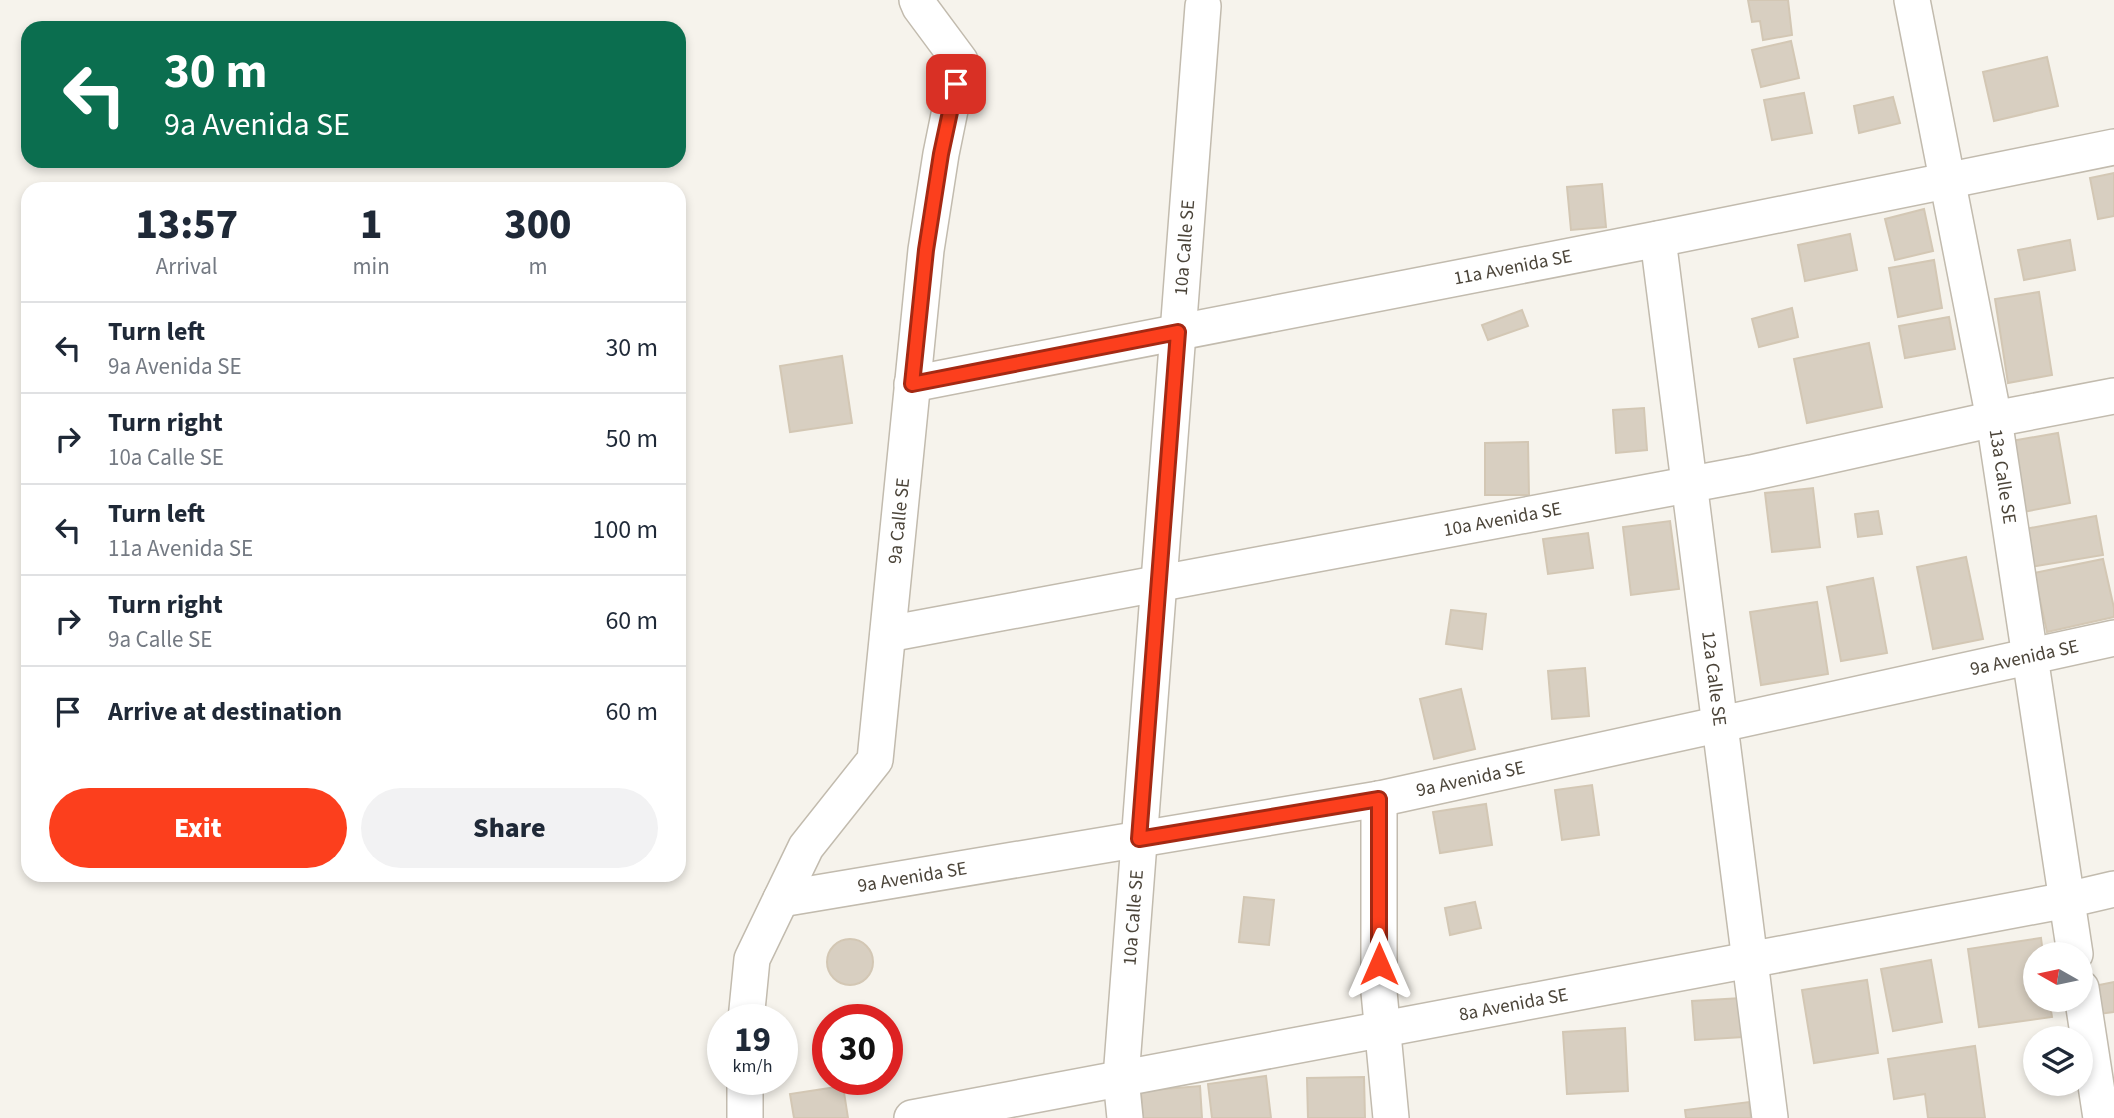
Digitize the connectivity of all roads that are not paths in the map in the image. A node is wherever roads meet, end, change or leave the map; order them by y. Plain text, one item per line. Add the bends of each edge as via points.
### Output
1 (918, 0) edge
2 (1912, 0) edge
3 (1203, 6) dead end
4 (2114, 147) edge
5 (1946, 181) junction
6 (1658, 239) junction
7 (1178, 332) junction
8 (912, 384) junction
9 (2114, 396) edge
10 (1994, 419) junction
11 (1689, 484) junction
12 (1159, 583) junction
13 (888, 634) junction
14 (2114, 638) edge
15 (2030, 656) junction
16 (1720, 724) junction
17 (1379, 799) junction
18 (1139, 839) junction
19 (2114, 889) edge
20 (781, 899) junction
21 (2067, 900) junction
22 (2073, 942) edge
23 (1750, 960) junction
24 (748, 1004) edge
25 (2085, 1012) edge
26 (1382, 1029) junction
27 (1121, 1079) junction
28 (745, 1095) edge
29 (745, 1118) edge
30 (912, 1118) edge
31 (1125, 1118) edge
32 (1391, 1118) edge
33 (1770, 1118) edge
34 (2101, 1118) edge

1 - 8 street, 9a Calle SE via 960,61 926,250
2 - 5 street, 13a Calle SE
3 - 7 street, 10a Calle SE
4 - 5 street, 11a Avenida SE
5 - 6 street, 11a Avenida SE
5 - 10 street, 13a Calle SE
6 - 7 street, 11a Avenida SE
6 - 11 street, 12a Calle SE
7 - 8 street, 11a Avenida SE
7 - 12 street, 10a Calle SE
8 - 13 street, 9a Calle SE
9 - 10 street, 10a Avenida SE
10 - 11 street, 10a Avenida SE
10 - 15 street, 13a Calle SE
11 - 12 street, 10a Avenida SE
11 - 16 street, 12a Calle SE
12 - 13 street, 10a Avenida SE
12 - 18 street, 10a Calle SE
13 - 20 street, 9a Calle SE via 875,760 806,847
14 - 15 street, 9a Avenida SE
15 - 16 street, 9a Avenida SE
15 - 21 street, 13a Calle SE
16 - 17 street, 9a Avenida SE
16 - 23 street, 12a Calle SE
17 - 18 street, 9a Avenida SE
17 - 26 street
18 - 20 street, 9a Avenida SE
18 - 27 street, 10a Calle SE
19 - 21 street, 8a Avenida SE
20 - 24 street, 9a Calle SE via 752,959
21 - 22 street, 13a Calle SE
21 - 23 street, 8a Avenida SE
23 - 26 street, 8a Avenida SE
23 - 33 street, 12a Calle SE
25 - 34 street
26 - 27 street, 8a Avenida SE
26 - 32 street
27 - 30 street, 8a Avenida SE
27 - 31 street, 10a Calle SE
28 - 29 street

